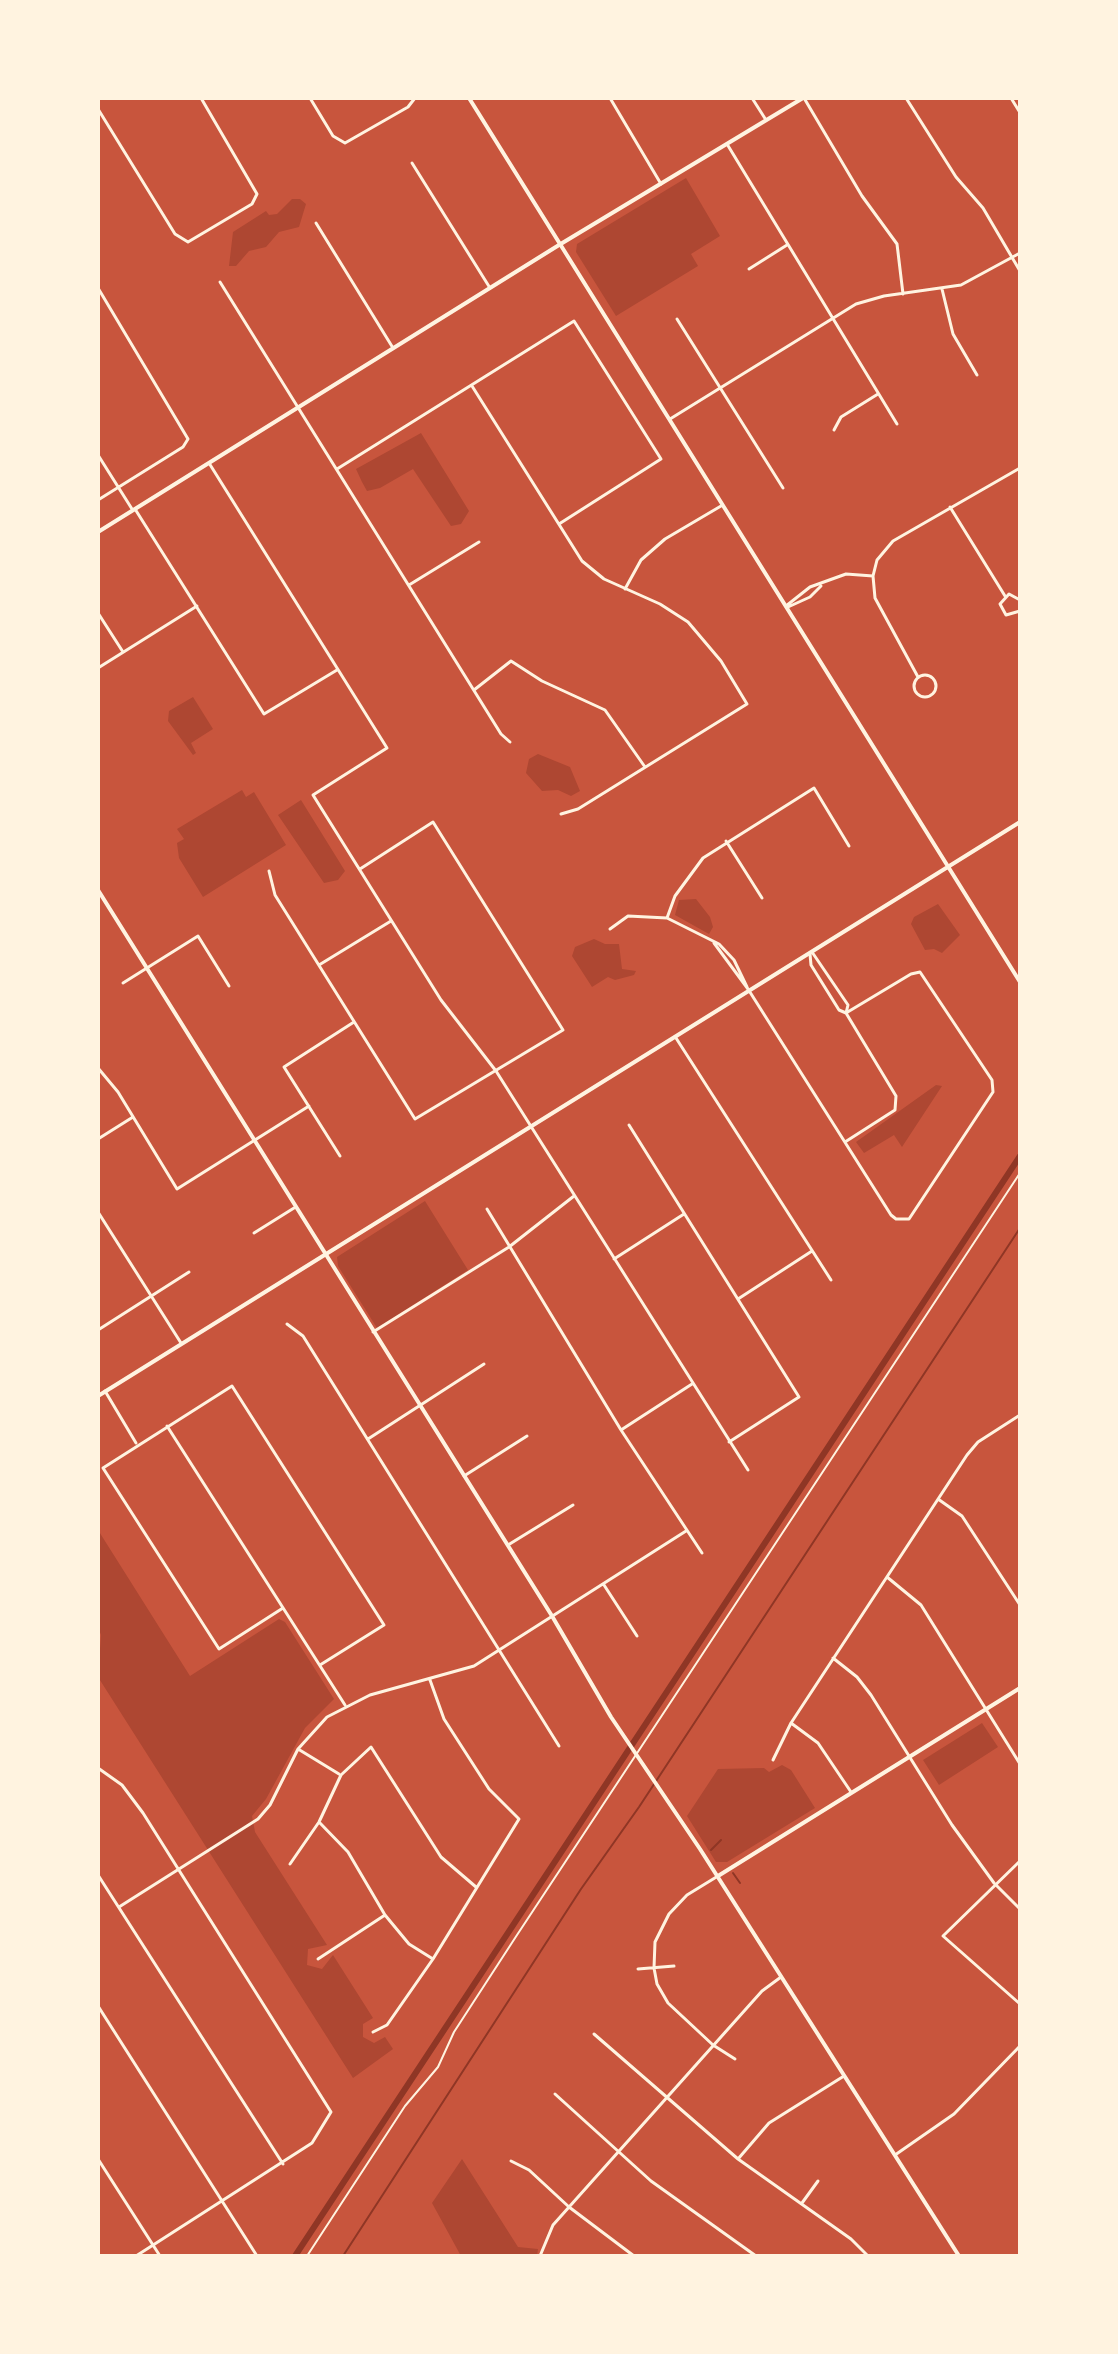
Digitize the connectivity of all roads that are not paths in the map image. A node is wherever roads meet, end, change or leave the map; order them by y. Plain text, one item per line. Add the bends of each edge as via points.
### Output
1 (201, 98) edge
2 (310, 98) edge
3 (469, 98) edge
4 (610, 98) edge
5 (752, 98) edge
6 (804, 98) edge
7 (906, 98) edge
8 (1011, 98) edge
9 (415, 99) edge
10 (98, 109) edge
11 (1019, 111) edge
12 (766, 120) junction
13 (727, 144) junction
14 (412, 163) dead end
15 (661, 184) junction
16 (316, 223) dead end
17 (559, 245) junction
18 (787, 245) junction
19 (1020, 253) edge
20 (1012, 258) junction
21 (749, 269) dead end
22 (1020, 271) edge
23 (220, 282) dead end
24 (98, 288) edge
25 (490, 288) junction
26 (942, 289) junction
27 (903, 294) junction
28 (831, 317) junction
29 (677, 319) dead end
30 (393, 348) junction
31 (977, 375) dead end
32 (472, 386) junction
33 (720, 388) junction
34 (878, 394) junction
35 (299, 407) junction
36 (668, 420) junction
37 (897, 424) dead end
38 (834, 430) dead end
39 (98, 455) edge
40 (209, 463) junction
41 (1020, 468) edge
42 (337, 469) junction
43 (118, 487) junction
44 (783, 488) dead end
45 (98, 500) edge
46 (721, 506) junction
47 (950, 507) junction
48 (134, 510) junction
49 (558, 524) junction
50 (98, 532) edge
51 (479, 542) dead end
52 (873, 576) junction
53 (409, 585) junction
54 (821, 586) junction
55 (625, 589) junction
56 (1005, 596) junction
57 (1020, 600) edge
58 (197, 606) junction
59 (785, 607) junction
60 (1020, 611) edge
61 (98, 613) edge
62 (123, 652) junction
63 (98, 668) edge
64 (338, 669) junction
65 (918, 677) junction
66 (474, 690) junction
67 (510, 742) dead end
68 (645, 767) junction
69 (561, 814) dead end
70 (1020, 822) edge
71 (726, 841) junction
72 (849, 846) dead end
73 (947, 866) junction
74 (359, 869) junction
75 (269, 871) dead end
76 (98, 890) edge
77 (762, 898) dead end
78 (667, 918) junction
79 (391, 920) junction
80 (610, 929) dead end
81 (714, 943) junction
82 (810, 950) junction
83 (729, 954) junction
84 (725, 959) junction
85 (319, 965) junction
86 (146, 969) junction
87 (1020, 982) edge
88 (123, 983) dead end
89 (229, 986) dead end
90 (748, 989) junction
91 (840, 993) junction
92 (832, 998) junction
93 (846, 1013) junction
94 (355, 1022) junction
95 (674, 1035) junction
96 (98, 1068) edge
97 (496, 1071) junction
98 (309, 1106) junction
99 (133, 1117) junction
100 (530, 1125) junction
101 (629, 1125) dead end
102 (98, 1139) edge
103 (253, 1141) junction
104 (845, 1142) junction
105 (340, 1156) dead end
106 (1020, 1173) edge
107 (574, 1196) junction
108 (294, 1208) junction
109 (487, 1209) dead end
110 (98, 1212) edge
111 (684, 1214) junction
112 (254, 1233) dead end
113 (509, 1247) junction
114 (812, 1251) junction
115 (323, 1254) junction
116 (614, 1259) junction
117 (189, 1272) dead end
118 (831, 1280) dead end
119 (151, 1296) junction
120 (738, 1299) junction
121 (287, 1324) dead end
122 (98, 1330) edge
123 (373, 1332) junction
124 (181, 1343) junction
125 (484, 1364) dead end
126 (693, 1384) junction
127 (105, 1391) junction
128 (98, 1396) edge
129 (419, 1406) junction
130 (1020, 1415) edge
131 (167, 1426) junction
132 (621, 1430) junction
133 (527, 1436) dead end
134 (368, 1439) junction
135 (729, 1442) junction
136 (137, 1444) junction
137 (748, 1470) dead end
138 (464, 1476) junction
139 (938, 1499) junction
140 (573, 1505) dead end
141 (686, 1531) junction
142 (508, 1545) junction
143 (702, 1553) dead end
144 (887, 1577) junction
145 (604, 1585) junction
146 (1020, 1605) edge
147 (283, 1608) junction
148 (552, 1616) junction
149 (637, 1636) dead end
150 (500, 1649) junction
151 (833, 1658) junction
152 (320, 1665) junction
153 (430, 1680) junction
154 (1020, 1688) edge
155 (345, 1705) junction
156 (986, 1709) junction
157 (791, 1723) junction
158 (559, 1746) dead end
159 (298, 1749) junction
160 (636, 1753) junction
161 (910, 1757) junction
162 (773, 1760) dead end
163 (1020, 1764) edge
164 (98, 1768) edge
165 (341, 1775) junction
166 (851, 1793) junction
167 (319, 1822) junction
168 (1020, 1861) edge
169 (290, 1864) dead end
170 (179, 1869) junction
171 (98, 1875) edge
172 (718, 1876) junction
173 (994, 1883) junction
174 (477, 1888) junction
175 (119, 1907) junction
176 (1020, 1909) edge
177 (385, 1915) junction
178 (318, 1959) dead end
179 (433, 1959) junction
180 (674, 1966) dead end
181 (654, 1968) junction
182 (638, 1969) dead end
183 (781, 1977) junction
184 (1020, 2004) edge
185 (98, 2006) edge
186 (373, 2032) dead end
187 (594, 2034) dead end
188 (713, 2045) junction
189 (1020, 2046) edge
190 (735, 2059) dead end
191 (844, 2076) junction
192 (555, 2094) dead end
193 (666, 2098) junction
194 (619, 2152) junction
195 (895, 2155) junction
196 (98, 2159) edge
197 (738, 2159) junction
198 (511, 2161) dead end
199 (283, 2164) junction
200 (818, 2181) dead end
201 (223, 2202) junction
202 (802, 2203) junction
203 (569, 2207) junction
204 (153, 2245) junction
205 (136, 2256) edge
206 (160, 2256) edge
207 (257, 2256) edge
208 (307, 2256) edge
209 (540, 2256) edge
210 (634, 2256) edge
211 (756, 2256) edge
212 (868, 2256) edge
213 (959, 2256) edge

1 - 10 street via 255,186 256,198 185,242
2 - 9 street via 342,143 352,142
3 - 17 street
4 - 15 street
5 - 12 street
6 - 12 street
6 - 27 street via 897,244
7 - 20 street
8 - 11 street
12 - 13 street
13 - 15 street
13 - 18 street
14 - 25 street
15 - 17 street
16 - 30 street
17 - 25 street
17 - 36 street
18 - 21 street
18 - 28 street
19 - 20 street
20 - 22 street
20 - 26 street via 961,285
23 - 35 street
24 - 43 street via 187,431 188,441
25 - 30 street
26 - 27 street
26 - 31 street via 953,334
27 - 28 street via 869,299
28 - 33 street
28 - 34 street
29 - 33 street
30 - 35 street
32 - 42 street
32 - 49 street
32 - 49 street via 574,321 661,459
33 - 36 street
33 - 44 street
34 - 37 street
34 - 38 street via 841,417
35 - 40 street
35 - 42 street
36 - 46 street
39 - 43 street
40 - 48 street
40 - 64 street
41 - 47 street
42 - 53 street
43 - 45 street
43 - 48 street
46 - 55 street via 665,539 641,560
46 - 59 street
47 - 52 street via 893,541 877,560
47 - 56 street
48 - 50 street
48 - 58 street
49 - 55 street via 582,561
51 - 53 street
52 - 54 street via 846,574
52 - 65 street via 882,617
53 - 66 street
54 - 59 street via 806,590
54 - 59 street via 798,605
55 - 68 street via 688,622 721,661 747,704
56 - 57 street
56 - 60 street via 1000,604 1004,613 1013,616
58 - 62 street
58 - 64 street via 264,714
59 - 73 street
61 - 62 street
62 - 63 street
64 - 74 street via 387,748 313,795
65 - 65 street via 916,693 932,695 935,681
66 - 67 street
66 - 68 street via 511,661 605,710
68 - 69 street
70 - 73 street
71 - 72 street via 814,788
71 - 77 street
71 - 78 street via 684,882
73 - 82 street
73 - 87 street
74 - 79 street
74 - 97 street via 433,822 563,1030
75 - 85 street via 275,895
76 - 86 street
78 - 80 street via 628,916
78 - 81 street
79 - 85 street
79 - 97 street via 441,1000
81 - 83 street
81 - 84 street
82 - 90 street
82 - 91 street
82 - 92 street via 811,965
83 - 84 street
83 - 90 street
84 - 90 street
85 - 94 street
86 - 88 street
86 - 89 street via 198,936
86 - 103 street
90 - 95 street
90 - 104 street
91 - 92 street
91 - 93 street via 848,1005
92 - 93 street
93 - 104 street via 897,1102 895,1110
93 - 104 street via 915,972 925,975 993,1084 993,1092 914,1213 903,1219 891,1215
94 - 97 street via 415,1119
94 - 98 street via 284,1067
95 - 100 street
95 - 114 street
96 - 99 street
97 - 100 street
98 - 103 street
98 - 105 street
99 - 102 street
99 - 103 street via 177,1189
100 - 107 street
100 - 115 street
101 - 111 street
103 - 108 street
106 - 160 lane
107 - 113 street
107 - 116 street
108 - 112 street
108 - 115 street
109 - 113 street
110 - 119 street
111 - 116 street
111 - 120 street
113 - 123 street
113 - 132 street
114 - 118 street
114 - 120 street
115 - 123 street
115 - 124 street
116 - 126 street
117 - 119 street
119 - 122 street
119 - 124 street
120 - 135 street via 799,1397
121 - 134 street via 303,1336
123 - 129 street
124 - 127 street
125 - 129 street
126 - 132 street
126 - 135 street
127 - 128 street
127 - 136 street
129 - 134 street
129 - 138 street
130 - 139 street via 978,1442
131 - 136 street
131 - 147 street
131 - 152 street via 232,1386 384,1625
132 - 141 street
133 - 138 street
134 - 150 street
135 - 137 street
136 - 147 street via 103,1468 219,1649
138 - 142 street
139 - 144 street
139 - 146 street via 962,1516
140 - 142 street
141 - 143 street
141 - 145 street
142 - 148 street
144 - 151 street
144 - 156 street via 921,1605
145 - 148 street
145 - 149 street
147 - 152 street
148 - 150 street
148 - 160 street
150 - 153 street via 474,1666
150 - 158 street
151 - 157 street
151 - 161 street via 857,1677
152 - 155 street
153 - 155 street
153 - 174 street via 444,1719 466,1754 489,1789 519,1819
154 - 156 street
155 - 159 street via 310,1732
156 - 161 street
156 - 163 street
157 - 162 street
157 - 166 street via 818,1743
159 - 165 street
159 - 170 street via 258,1819
160 - 172 street
160 - 208 lane via 454,2032 438,2067 405,2106
161 - 166 street
161 - 173 street
164 - 170 street via 122,1785
165 - 167 street
165 - 174 street via 371,1747 441,1857
166 - 172 street
167 - 169 street
167 - 177 street via 348,1852
168 - 173 street
170 - 175 street
170 - 199 street via 331,2112 312,2143
171 - 175 street
172 - 181 street via 669,1914 655,1942
172 - 183 street
173 - 176 street
173 - 184 street via 943,1936
174 - 179 street
175 - 199 street
177 - 178 street
177 - 179 street via 409,1944
179 - 186 street via 387,2025
180 - 181 street
181 - 182 street
181 - 188 street via 668,2003
183 - 188 street
183 - 191 street
185 - 201 street
187 - 193 street
188 - 190 street
188 - 193 street
189 - 195 street via 967,2103
191 - 195 street
191 - 197 street via 769,2123
192 - 194 street
193 - 194 street
193 - 197 street
194 - 203 street
194 - 211 street
195 - 213 street
196 - 204 street
197 - 202 street
198 - 203 street via 529,2170
199 - 201 street
200 - 202 street
201 - 204 street
201 - 207 street
202 - 212 street
203 - 209 street via 547,2234
203 - 210 street
204 - 205 street
204 - 206 street

